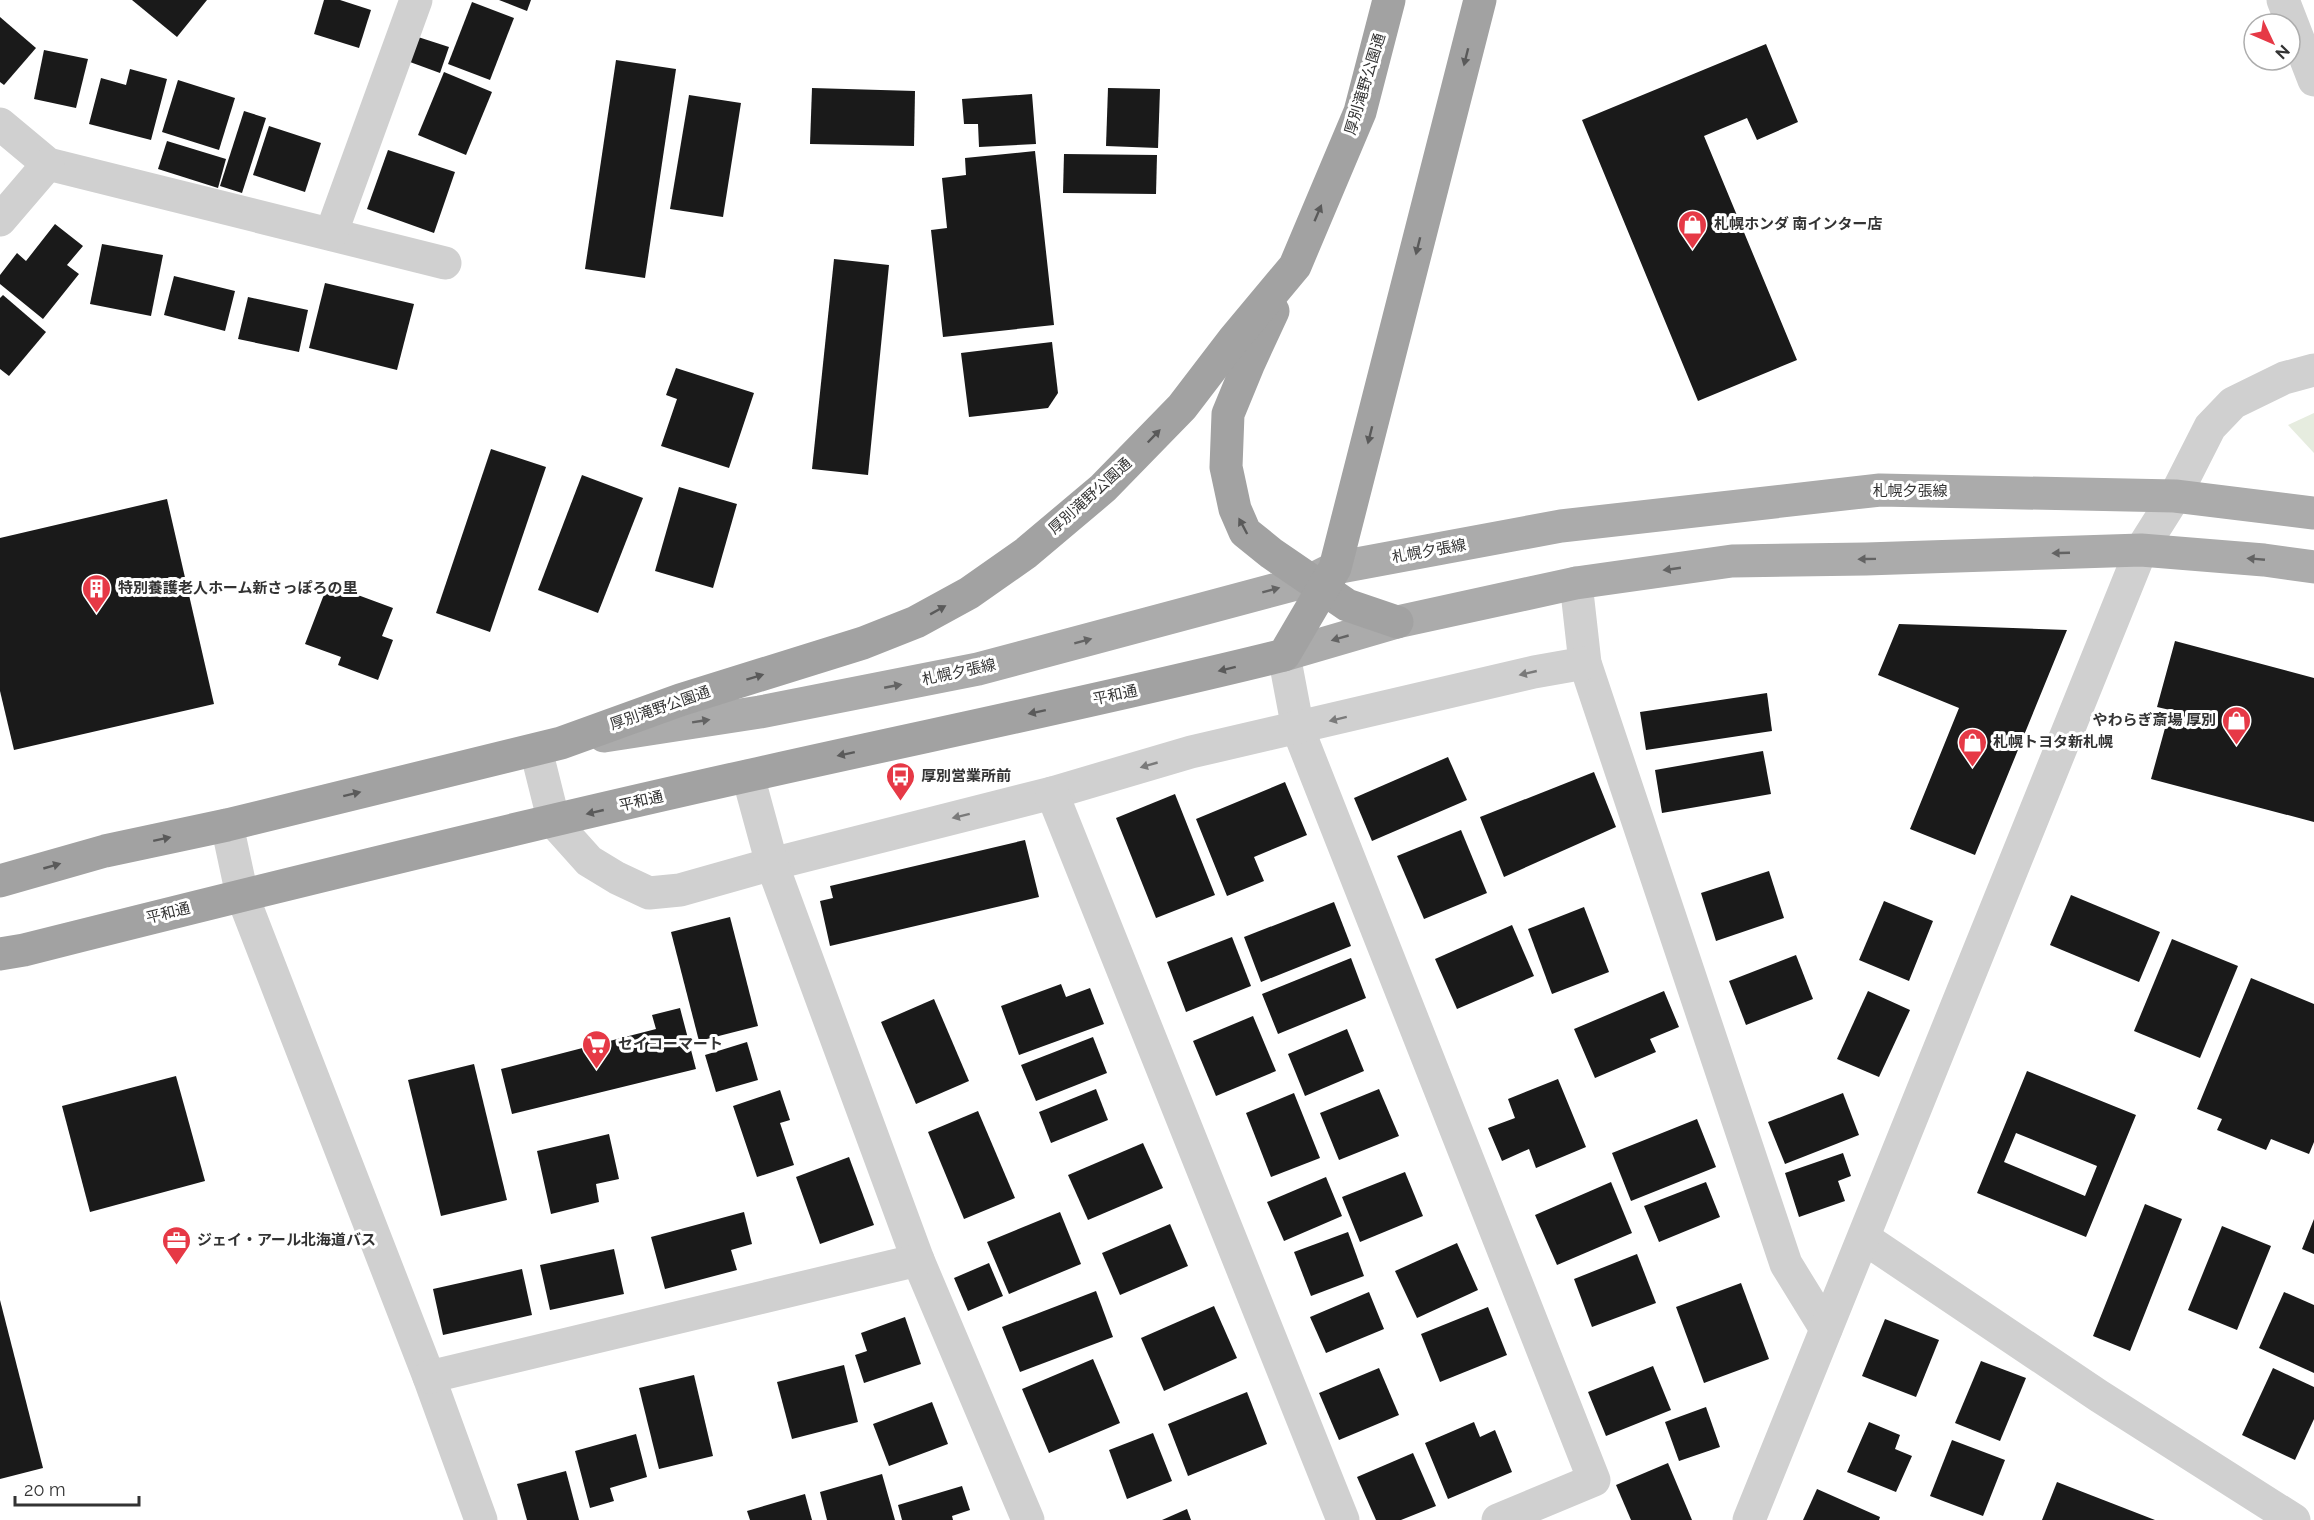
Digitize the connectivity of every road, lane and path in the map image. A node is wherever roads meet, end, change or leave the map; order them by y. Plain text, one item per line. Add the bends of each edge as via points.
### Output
1 (416, 0) edge
2 (1389, 0) edge
3 (1480, 0) edge
4 (2283, 0) edge
5 (2314, 80) edge
6 (0, 124) edge
7 (48, 164) junction
8 (0, 220) edge
9 (331, 234) junction
10 (445, 263) dead end
11 (1295, 266) junction
12 (2314, 370) edge
13 (2175, 496) junction
14 (2314, 513) edge
15 (2141, 550) junction
16 (2314, 567) edge
17 (1323, 579) junction
18 (1576, 583) junction
19 (1397, 622) junction
20 (1284, 655) junction
21 (1585, 663) junction
22 (1298, 729) junction
23 (548, 746) junction
24 (748, 776) junction
25 (1052, 793) junction
26 (554, 822) junction
27 (227, 825) junction
28 (772, 864) junction
29 (0, 881) edge
30 (242, 895) junction
31 (0, 954) edge
32 (1864, 1238) junction
33 (918, 1260) junction
34 (1826, 1329) junction
35 (429, 1377) junction
36 (481, 1520) edge
37 (1028, 1520) edge
38 (1342, 1520) edge
39 (1498, 1520) edge
40 (1749, 1520) edge
41 (2294, 1520) edge

1 - 9 street
11 -> 2 highway, 厚別滝野公園通 via 1360,112
3 -> 17 highway
4 - 5 street
6 - 7 street
7 - 8 street
7 - 9 street
9 - 10 street
17 -> 11 highway via 1271,553 1245,532 1235,509 1226,467 1228,414
23 -> 11 highway, 厚別滝野公園通 via 863,643 916,622 969,592 1026,553 1103,489 1182,408
12 - 13 street via 2284,378 2233,403 2210,427
13 - 14 main road, 札幌夕張線
13 - 15 street
13 - 17 main road, 札幌夕張線 via 1880,489 1561,526
16 -> 15 main road
15 -> 18 main road via 1732,561
15 - 32 street
17 - 19 highway via 1347,604
17 - 20 highway
23 -> 17 main road, 札幌夕張線 via 760,712 978,669
18 - 19 main road
18 - 21 street
19 -> 20 main road
20 - 22 street
20 -> 24 highway, 平和通
21 -> 22 street
21 - 34 street via 1786,1264
22 -> 25 street via 1191,752
22 - 39 street via 1594,1480
23 - 26 street
27 -> 23 highway
24 -> 26 highway, 平和通
24 - 28 street
25 -> 28 street
25 - 38 street
26 - 28 street via 589,861 649,893 680,890
26 - 30 highway, 平和通
29 -> 27 highway via 105,851
27 - 30 street
28 - 33 street
30 - 31 highway, 平和通
30 - 35 street
32 - 34 street
32 - 41 street via 2099,1396
33 - 35 street
33 - 37 street
34 - 40 street
35 - 36 street

